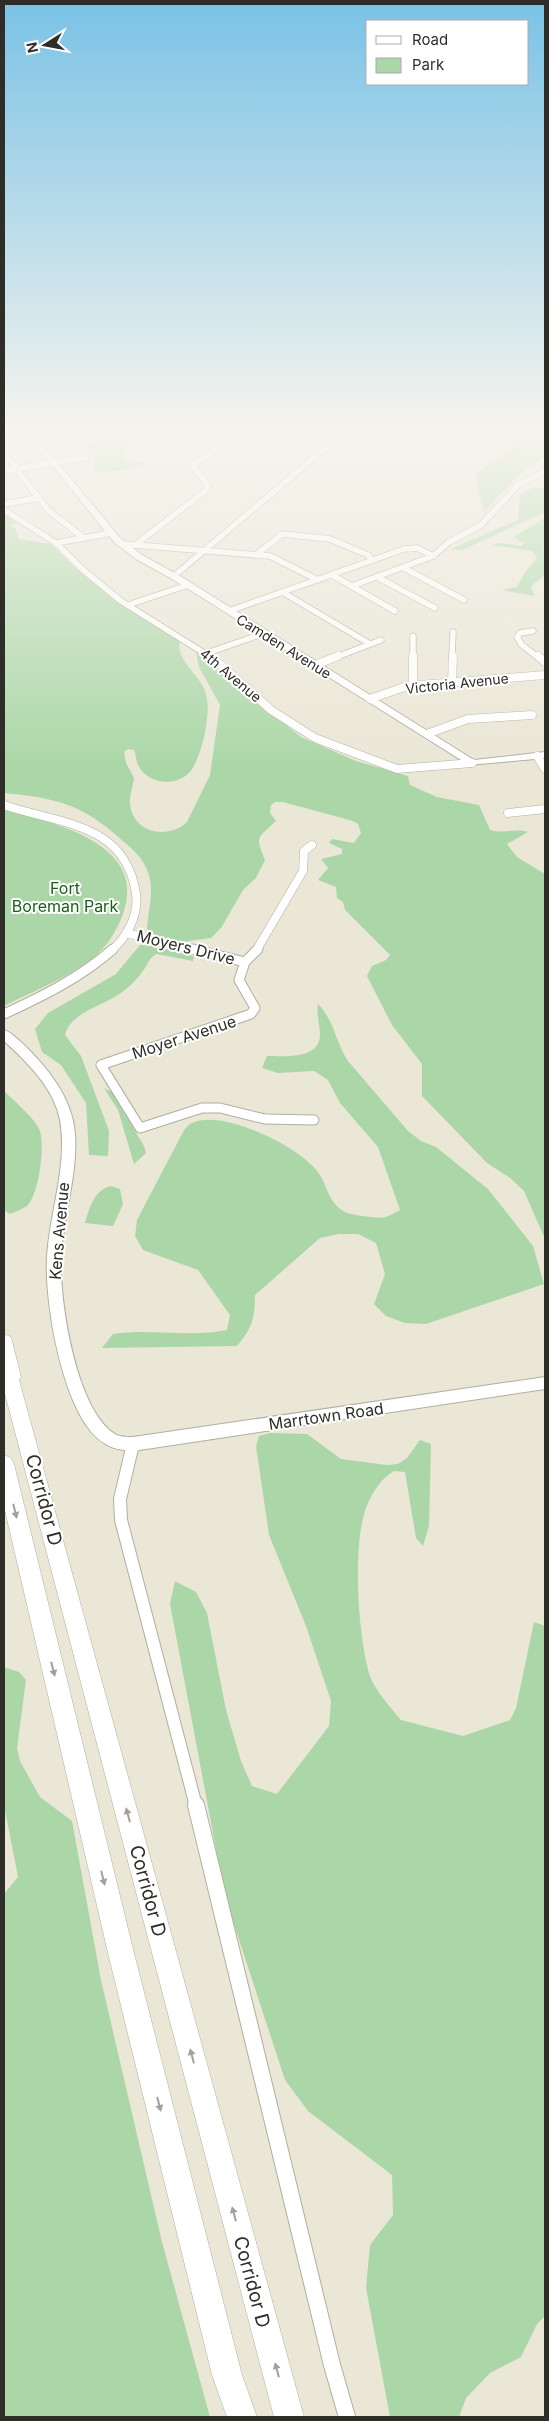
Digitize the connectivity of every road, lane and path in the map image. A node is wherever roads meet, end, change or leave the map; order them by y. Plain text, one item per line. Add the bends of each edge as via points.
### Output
1 (62, 542) edge
2 (139, 542) edge
3 (215, 542) edge
4 (272, 542) edge
5 (335, 542) edge
6 (450, 542) edge
7 (56, 543) joint
8 (122, 544) joint
9 (135, 545) junction
10 (204, 551) junction
11 (256, 555) junction
12 (433, 556) junction
13 (372, 560) junction
14 (404, 568) junction
15 (332, 575) junction
16 (174, 576) junction
17 (377, 577) junction
18 (318, 580) junction
19 (188, 585) junction
20 (352, 586) junction
21 (284, 593) junction
22 (464, 600) dead end
23 (128, 605) junction
24 (436, 608) dead end
25 (229, 611) junction
26 (396, 611) dead end
27 (534, 630) dead end
28 (453, 632) dead end
29 (265, 633) junction
30 (413, 636) dead end
31 (381, 640) dead end
32 (370, 644) junction
33 (207, 654) junction
34 (545, 662) edge
35 (315, 664) junction
36 (545, 675) edge
37 (452, 682) junction
38 (413, 685) junction
39 (370, 699) junction
40 (532, 715) dead end
41 (427, 734) junction
42 (541, 756) edge
43 (472, 762) junction
44 (545, 769) edge
45 (4, 805) edge
46 (545, 809) edge
47 (508, 813) dead end
48 (312, 845) dead end
49 (126, 933) junction
50 (245, 962) junction
51 (4, 1014) edge
52 (4, 1034) edge
53 (314, 1120) dead end
54 (4, 1342) edge
55 (4, 1366) edge
56 (545, 1383) edge
57 (15, 1394) junction
58 (107, 1438) joint
59 (133, 1444) junction
60 (4, 1464) edge
61 (242, 2417) edge
62 (290, 2417) edge
63 (347, 2417) edge

1 - 7 street
2 - 9 street
3 - 10 street
4 - 11 street
5 - 13 street via 368,555
6 - 12 street
7 - 23 street, 4th Avenue via 82,569
8 - 9 street
8 - 16 street, Camden Avenue
9 - 10 street
10 - 11 street
10 - 16 street
11 - 18 street via 280,559
12 - 13 street via 411,547
12 - 14 street
13 - 15 street
14 - 17 street
14 - 22 street
15 - 18 street
15 - 20 street
16 - 19 street, Camden Avenue
17 - 20 street
17 - 24 street
18 - 21 street
19 - 23 street
19 - 25 street, Camden Avenue
20 - 26 street
21 - 25 street
21 - 32 street
23 - 33 street, 4th Avenue
25 - 29 street, Camden Avenue
27 - 34 street via 520,633 517,637 522,645
28 - 37 street
29 - 33 street
29 - 35 street, Camden Avenue
30 - 38 street
31 - 32 street
32 - 35 street
33 - 43 street, 4th Avenue via 271,710 315,738 397,769
35 - 39 street, Camden Avenue
36 - 37 street, Victoria Avenue
37 - 38 street, Victoria Avenue
38 - 39 street, Victoria Avenue
39 - 41 street, Camden Avenue
40 - 41 street via 468,719
41 - 43 street, Camden Avenue
42 - 43 street, 4th Avenue
42 - 44 street
45 - 49 street via 73,823 94,832 116,850 137,886 137,901
46 - 47 street
48 - 50 street via 304,851 303,871 295,885 258,949
49 - 50 street, Moyers Drive
49 - 51 street via 110,954 93,968
50 - 53 street, Moyer Avenue via 239,980 255,1008 251,1014 101,1065 140,1128 202,1108 220,1108 265,1118
52 - 58 street, Kens Avenue via 47,1078 59,1097 66,1120 67,1155 54,1258 56,1308 72,1374 85,1410
54 - 57 highway
55 - 57 highway, Corridor D
56 - 59 street, Marrtown Road
62 -> 57 highway, Corridor D
58 - 59 street, Marrtown Road
59 - 63 street via 120,1499 121,1520 204,1836
60 -> 61 highway, Corridor D via 121,1953 227,2375

